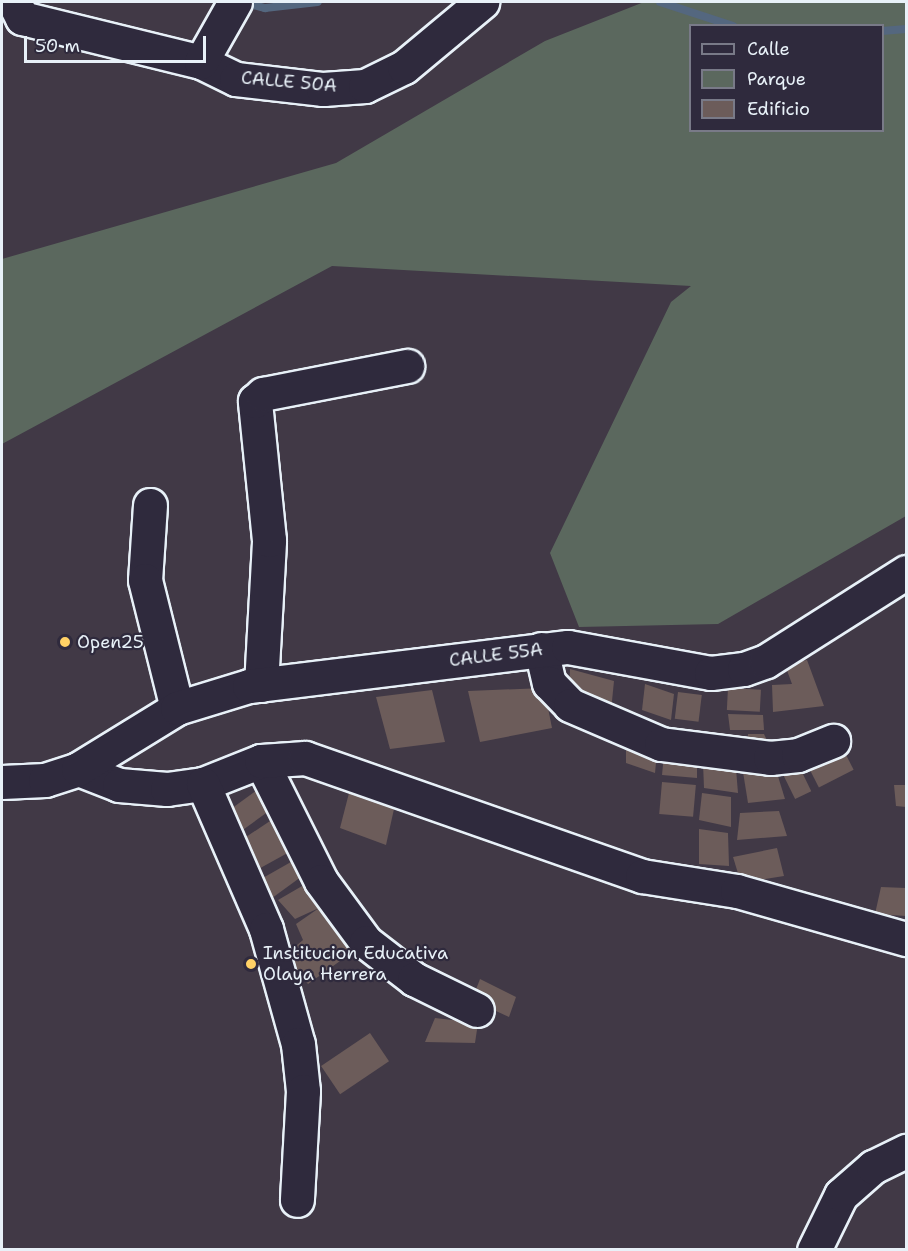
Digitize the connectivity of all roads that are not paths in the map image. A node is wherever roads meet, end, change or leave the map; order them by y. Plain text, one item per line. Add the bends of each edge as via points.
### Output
1 (14, 2) edge
2 (235, 2) edge
3 (482, 2) edge
4 (201, 62) junction
5 (406, 366) dead end
6 (150, 505) dead end
7 (906, 572) edge
8 (541, 649) junction
9 (261, 685) junction
10 (177, 708) junction
11 (833, 741) dead end
12 (261, 761) junction
13 (78, 769) junction
14 (2, 782) edge
15 (203, 784) junction
16 (906, 939) edge
17 (477, 1010) dead end
18 (906, 1151) edge
19 (297, 1200) dead end
20 (814, 1250) edge

1 - 4 street, CALLE 50A via 22,18
2 - 4 street
3 - 4 street, CALLE 50A via 404,67 365,86 323,88 236,79
5 - 9 street via 263,394 255,401 269,540
6 - 10 street via 145,580
7 - 8 street, CALLE 55A via 766,661 744,669 711,673 583,648
8 - 9 street, CALLE 55A
8 - 11 street via 549,683 570,705 661,744 770,758 798,755
9 - 10 street, CALLE 55A
10 - 13 street, CALLE 55A
12 - 15 street
12 - 16 street via 305,758 642,876 737,891
12 - 17 street via 321,881 366,942 414,979
13 - 14 street, CALLE 55A via 45,780
13 - 15 street via 136,788
15 - 19 street via 266,929 298,1044 303,1091
18 - 20 street via 873,1167 841,1195

